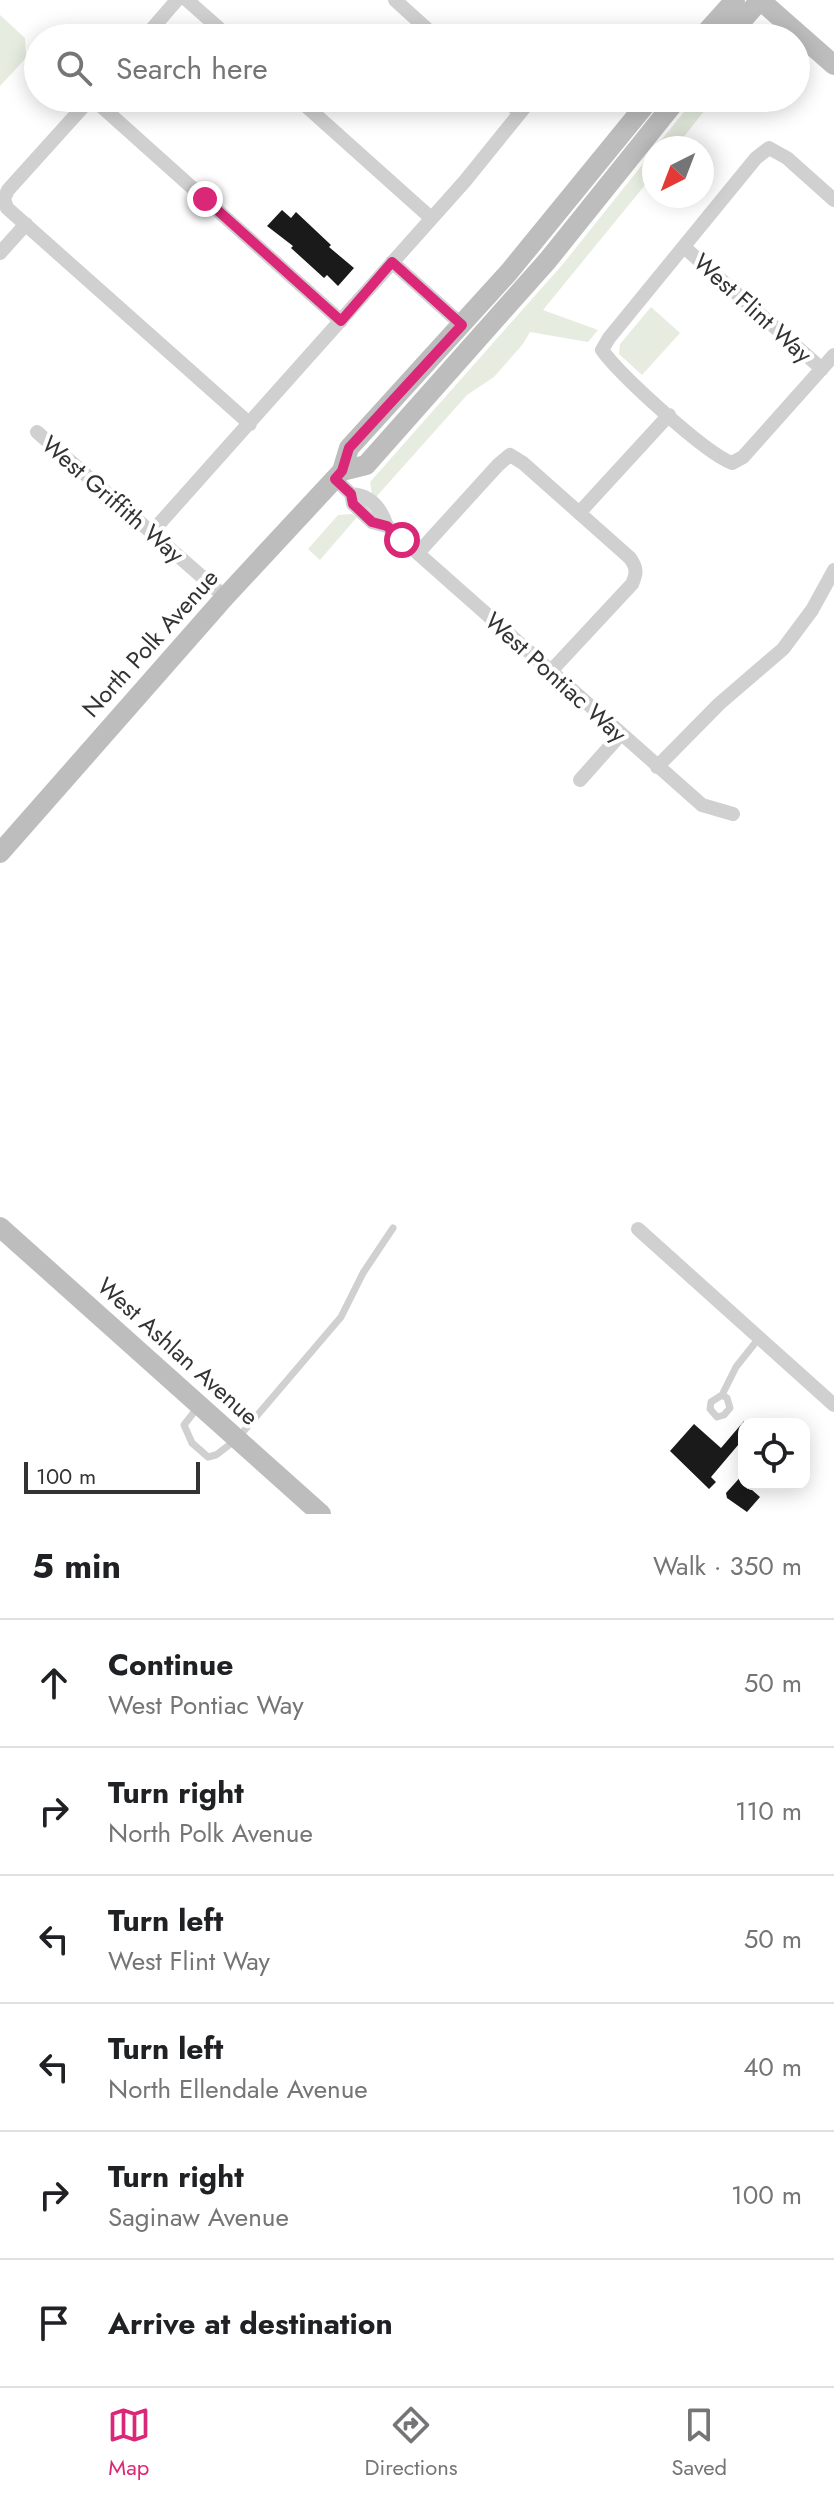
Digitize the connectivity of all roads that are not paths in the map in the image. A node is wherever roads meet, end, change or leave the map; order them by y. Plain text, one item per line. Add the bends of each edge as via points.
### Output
1 (177, 0) edge
2 (187, 0) edge
3 (395, 0) edge
4 (735, 0) edge
5 (760, 0) edge
6 (156, 24) edge
7 (214, 24) edge
8 (422, 24) edge
9 (714, 24) edge
10 (739, 24) edge
11 (787, 24) edge
12 (810, 44) edge
13 (834, 65) edge
14 (79, 112) edge
15 (108, 112) edge
16 (313, 112) edge
17 (640, 112) edge
18 (667, 112) edge
19 (520, 113) edge
20 (834, 200) edge
21 (431, 218) junction
22 (26, 224) junction
23 (684, 247) junction
24 (0, 253) edge
25 (392, 262) junction
26 (341, 321) junction
27 (462, 325) junction
28 (834, 355) edge
29 (822, 369) junction
30 (669, 415) junction
31 (250, 424) junction
32 (37, 432) dead end
33 (338, 475) junction
34 (579, 513) junction
35 (151, 533) junction
36 (418, 553) junction
37 (834, 570) edge
38 (225, 597) junction
39 (551, 671) junction
40 (621, 734) junction
41 (657, 767) junction
42 (580, 780) dead end
43 (733, 814) dead end
44 (0, 853) edge
45 (0, 1227) edge
46 (393, 1228) dead end
47 (638, 1229) dead end
48 (759, 1338) junction
49 (722, 1395) dead end
50 (200, 1405) junction
51 (834, 1405) edge
52 (237, 1439) junction
53 (321, 1514) edge

1 - 6 street
2 - 7 street
3 - 8 street
4 - 9 main road
5 - 10 main road
5 - 11 main road
12 - 13 main road
14 - 22 street via 8,190 7,208
15 - 26 street
16 - 21 street
17 - 27 main road, North Polk Avenue
18 - 33 main road, North Polk Avenue via 548,260 366,465
19 - 21 street
20 - 23 street via 769,148
21 - 25 street
22 - 24 street
22 - 31 street
23 - 29 street, West Flint Way
23 - 30 street via 602,350
25 - 26 street
25 - 27 street
26 - 31 street
27 - 33 main road, North Polk Avenue via 349,448
28 - 29 street
29 - 30 street via 732,463
30 - 34 street
31 - 35 street
32 - 35 street, West Griffith Way
33 - 36 street, West Pontiac Way via 353,504
33 - 38 main road, North Polk Avenue
34 - 36 street via 510,455
34 - 39 street via 630,558 636,570 632,584
35 - 38 street, West Griffith Way
36 - 39 street, West Pontiac Way
37 - 41 street via 783,649
38 - 44 main road, North Polk Avenue
39 - 40 street, West Pontiac Way
40 - 41 street, West Pontiac Way
40 - 42 street
41 - 43 street, West Pontiac Way via 702,805
45 - 50 main road, West Ashlan Avenue
46 - 52 lane via 341,1317
47 - 48 street
48 - 49 lane
48 - 51 street
50 - 52 main road, West Ashlan Avenue
50 - 52 lane via 184,1425 192,1443 210,1457
52 - 53 main road, West Ashlan Avenue

